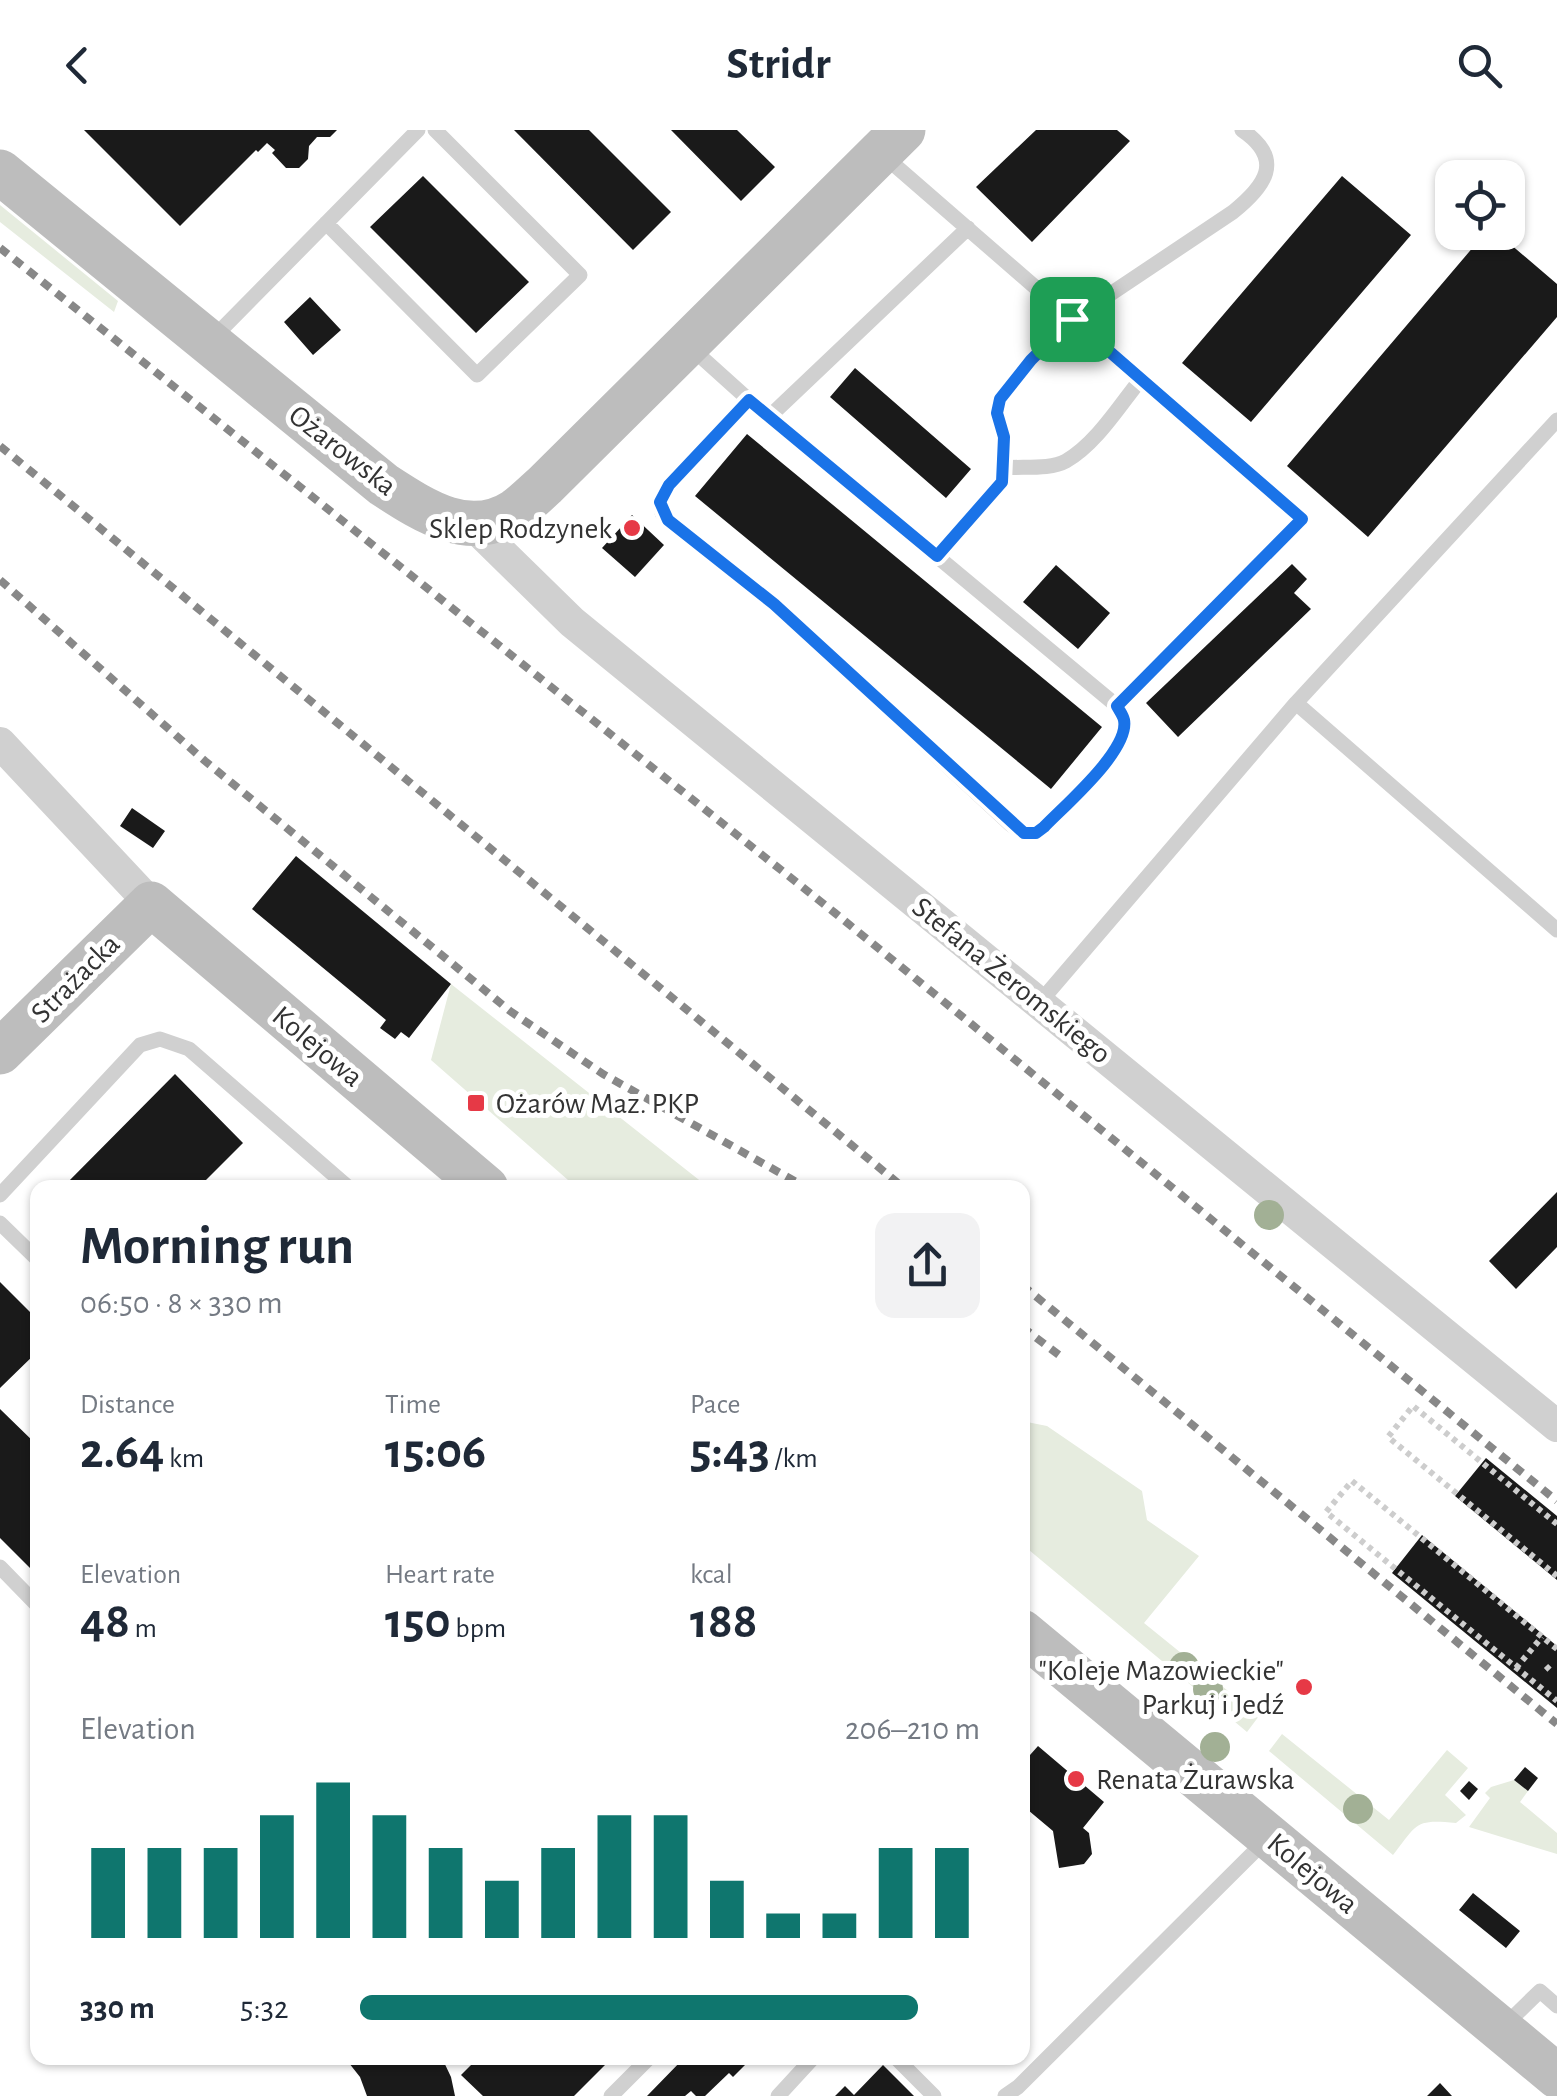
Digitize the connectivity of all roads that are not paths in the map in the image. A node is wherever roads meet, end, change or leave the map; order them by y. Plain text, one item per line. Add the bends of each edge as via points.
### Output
1 (418, 130) edge
2 (434, 130) edge
3 (1242, 130) edge
4 (891, 141) edge
5 (0, 172) edge
6 (326, 223) junction
7 (968, 228) junction
8 (1072, 319) junction
9 (209, 342) junction
10 (687, 344) junction
11 (1141, 379) junction
12 (749, 400) junction
13 (769, 417) junction
14 (1557, 420) edge
15 (1003, 468) junction
16 (474, 526) junction
17 (937, 556) junction
18 (1296, 703) junction
19 (1117, 706) junction
20 (0, 743) edge
21 (150, 904) junction
22 (1557, 930) edge
23 (1040, 1002) junction
24 (0, 1052) edge
25 (340, 1180) edge
26 (477, 1180) edge
27 (0, 1195) edge
28 (0, 1223) edge
29 (30, 1252) edge
30 (1557, 1426) edge
31 (0, 1567) edge
32 (30, 1598) edge
33 (1030, 1639) edge
34 (1269, 1837) junction
35 (1557, 2006) edge
36 (1501, 2028) junction
37 (643, 2065) edge
38 (807, 2065) edge
39 (903, 2065) edge
40 (1557, 2076) edge
41 (611, 2096) edge
42 (778, 2096) edge
43 (934, 2096) edge
44 (1004, 2096) edge

1 - 6 lane
2 - 6 lane via 580,275 477,376
3 - 8 lane via 1268,168 1256,193
4 - 7 lane
4 - 10 street
5 - 9 street, Ożarowska
6 - 9 lane
7 - 8 lane
7 - 13 lane
8 - 11 lane
8 - 15 lane via 1000,399
9 - 16 street, Ożarowska via 384,486 429,515
10 - 12 lane
10 - 16 street via 513,513
11 - 15 lane via 1066,461
11 - 19 lane via 1302,519
12 - 13 lane
12 - 19 lane via 669,485 662,513 774,604 1010,824 1036,833 1114,753 1124,732
13 - 17 lane
14 - 18 lane
15 - 17 lane via 1002,482
16 - 23 street, Stefana Żeromskiego via 572,622
17 - 19 lane
18 - 22 lane
18 - 23 lane
20 - 21 street
21 - 24 street, Strażacka
21 - 26 street, Kolejowa
23 - 30 street, Stefana Żeromskiego
25 - 27 lane via 189,1050 160,1039 140,1045
28 - 29 lane
31 - 32 lane
33 - 34 street, Kolejowa
34 - 36 street, Kolejowa
34 - 44 lane
35 - 36 lane via 1540,1991
36 - 40 street, Kolejowa
37 - 41 lane
38 - 42 lane
39 - 43 lane

